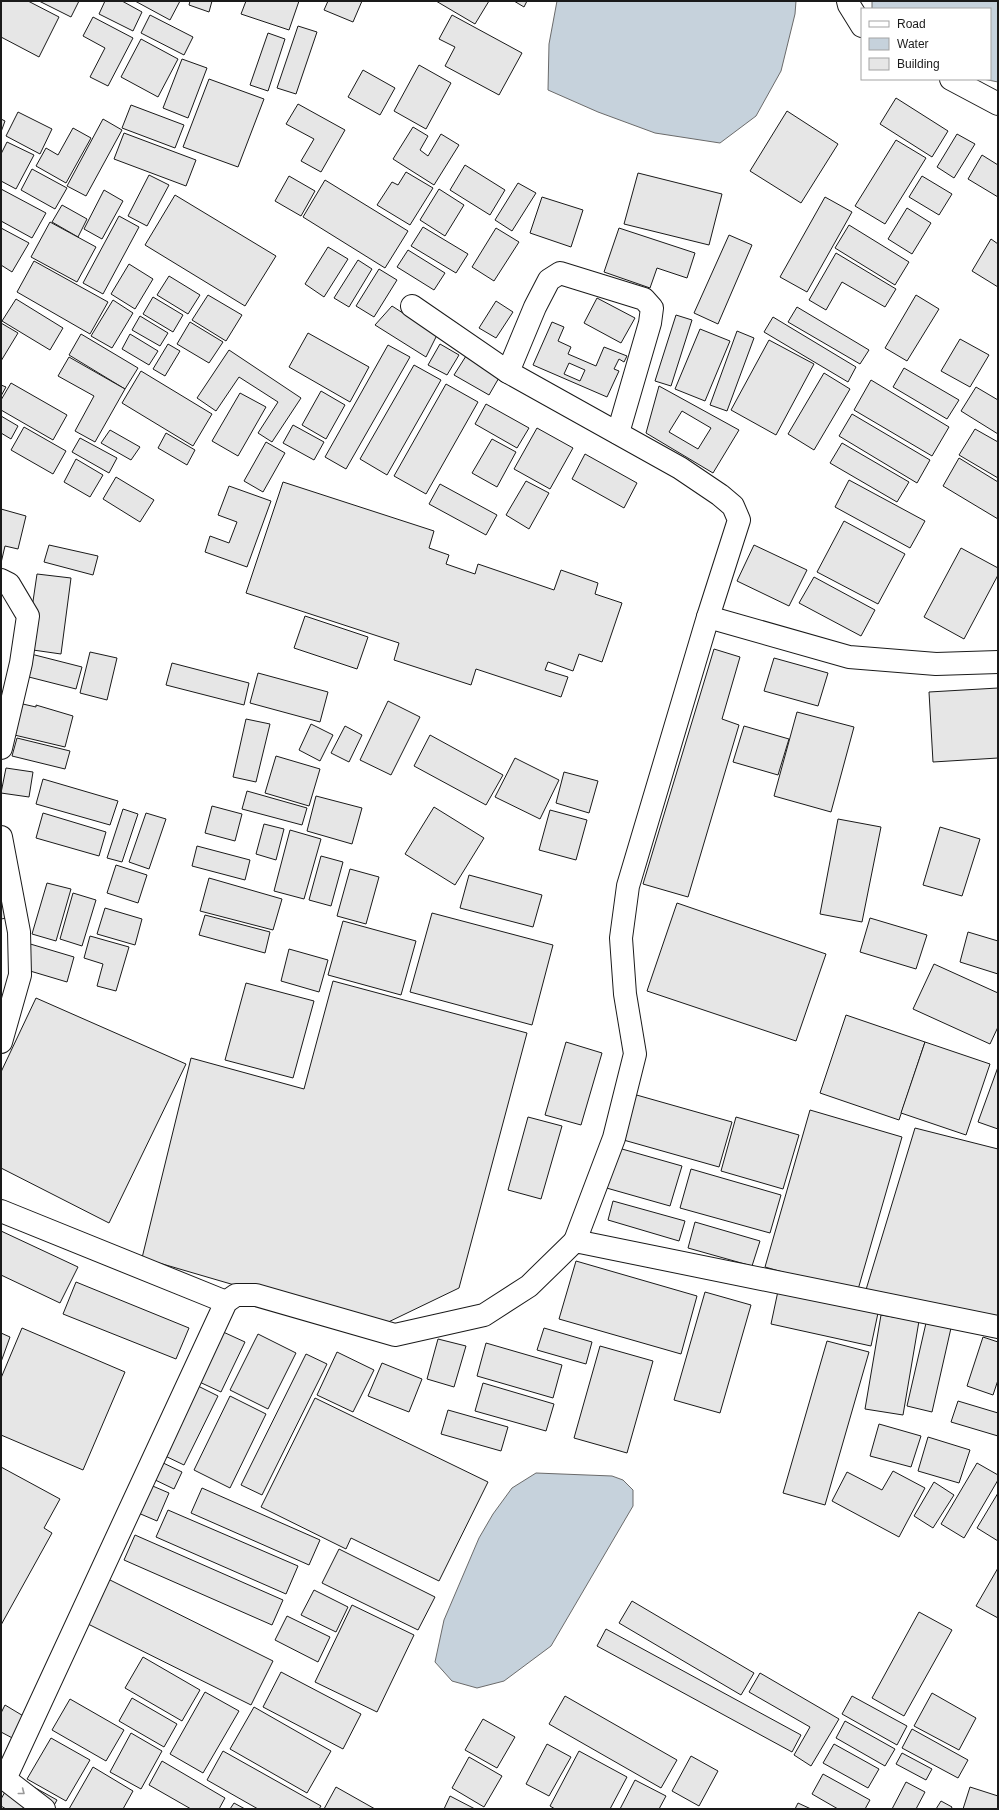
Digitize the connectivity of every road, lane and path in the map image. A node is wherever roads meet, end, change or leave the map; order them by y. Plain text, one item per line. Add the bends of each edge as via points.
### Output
1 (848, 1) edge
2 (861, 24) edge
3 (953, 80) edge
4 (998, 104) edge
5 (412, 306) dead end
6 (508, 372) junction
7 (618, 432) junction
8 (1, 580) edge
9 (708, 617) junction
10 (998, 662) edge
11 (1, 748) edge
12 (1, 837) edge
13 (1, 1042) edge
14 (1, 1211) edge
15 (576, 1241) junction
16 (226, 1302) junction
17 (998, 1327) edge
18 (3, 1777) edge
19 (44, 1809) edge

1 - 2 main road
3 - 4 main road
5 - 6 main road
6 - 7 main road
6 - 7 main road via 549,280 560,273 644,299 652,308 650,323
7 - 9 main road via 680,468 720,494 733,506 739,520
8 - 11 main road via 10,584 28,616 21,663
9 - 10 main road via 849,657 936,664
9 - 15 main road via 628,886 621,938 625,994 635,1054 614,1138
12 - 13 main road via 19,932 20,975
14 - 16 main road
15 - 16 main road via 529,1286 484,1315 395,1335 256,1295 236,1295
15 - 17 main road
16 - 18 main road
18 -> 19 main road

